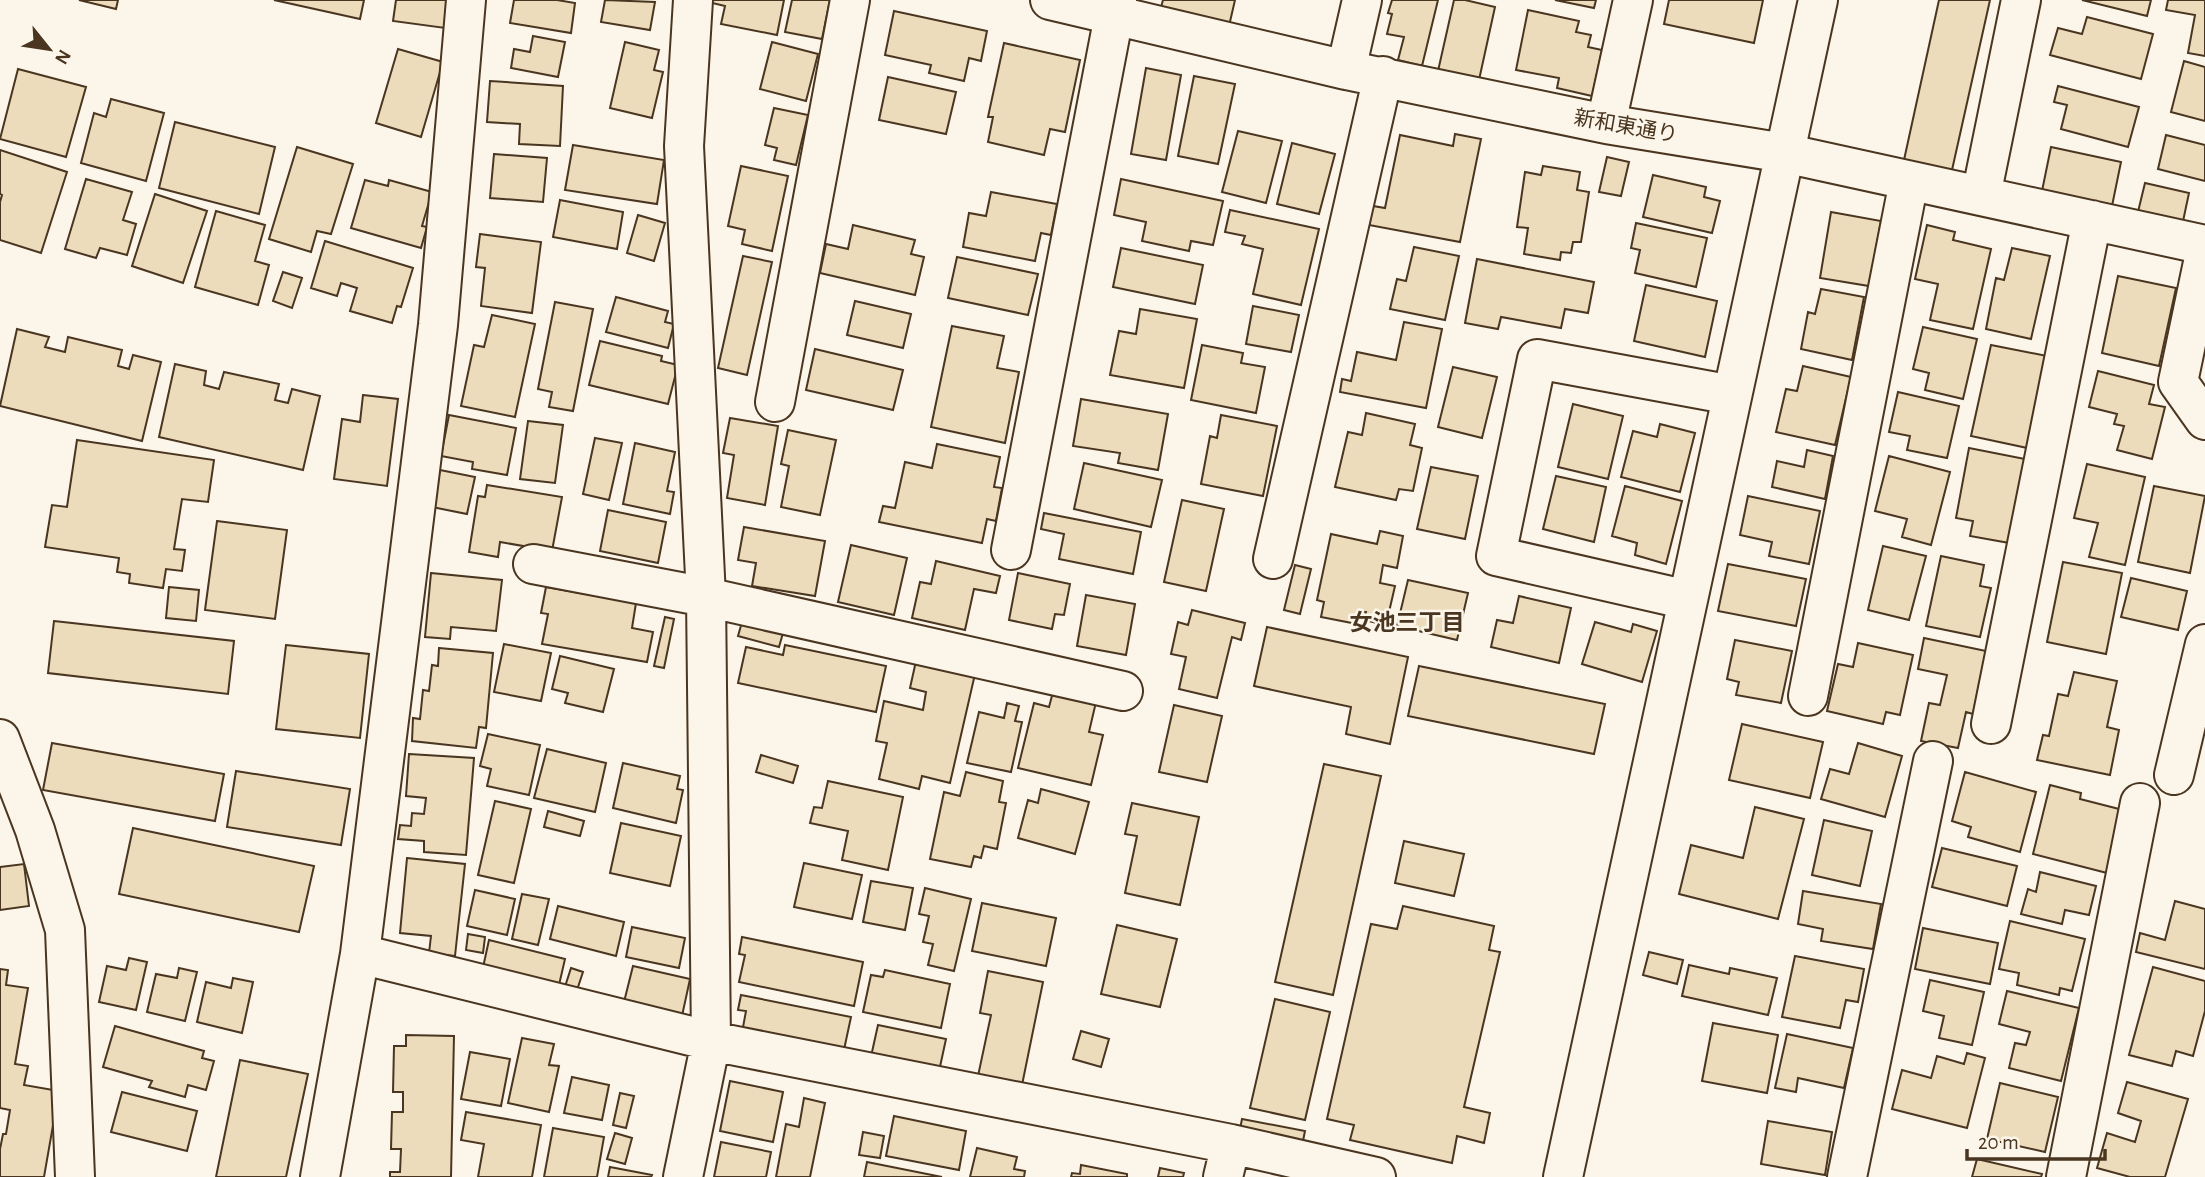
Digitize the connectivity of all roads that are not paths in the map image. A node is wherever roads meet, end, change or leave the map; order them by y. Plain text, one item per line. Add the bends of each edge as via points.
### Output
1 (466, 0) edge
2 (693, 0) edge
3 (850, 0) edge
4 (1049, 0) edge
5 (1362, 0) edge
6 (1633, 0) edge
7 (1818, 0) edge
8 (2021, 0) edge
9 (1116, 7) edge
10 (1346, 70) junction
11 (1383, 76) junction
12 (1606, 124) junction
13 (1784, 153) junction
14 (1909, 181) junction
15 (1981, 196) junction
16 (2092, 220) junction
17 (2205, 245) edge
18 (2205, 253) edge
19 (1732, 395) junction
20 (775, 402) dead end
21 (2205, 420) edge
22 (1011, 550) dead end
23 (1273, 559) dead end
24 (533, 564) dead end
25 (706, 597) junction
26 (1688, 600) junction
27 (2205, 644) edge
28 (1123, 691) dead end
29 (1808, 696) dead end
30 (1991, 724) dead end
31 (0, 739) edge
32 (1933, 761) dead end
33 (2174, 775) dead end
34 (2140, 803) dead end
35 (360, 954) junction
36 (711, 1041) junction
37 (1227, 1161) edge
38 (75, 1177) edge
39 (320, 1177) edge
40 (683, 1177) edge
41 (1376, 1177) edge
42 (1563, 1177) edge
43 (1847, 1177) edge
44 (2066, 1177) edge

1 - 35 street via 438,324
2 - 25 street via 684,146
3 - 20 street
4 - 9 street, 新和東通り
5 - 10 street
6 - 12 street
7 - 13 street
8 - 15 street
9 - 10 street, 新和東通り
9 - 22 street
10 - 11 street, 新和東通り
11 - 12 street, 新和東通り
11 - 23 street
12 - 13 street, 新和東通り
13 - 14 street, 新和東通り
13 - 19 street
14 - 15 street, 新和東通り
14 - 29 street
15 - 16 street, 新和東通り
16 - 17 street, 新和東通り
16 - 30 street
18 - 21 street via 2178,382
19 - 26 street
19 - 26 street via 1536,359 1496,556
24 - 25 street
25 - 28 street
25 - 36 street
26 - 42 street
27 - 33 street
31 - 38 street via 35,830 65,930
32 - 43 street
34 - 44 street
35 - 36 street
35 - 39 street
36 - 37 street
36 - 40 street
37 - 41 street

